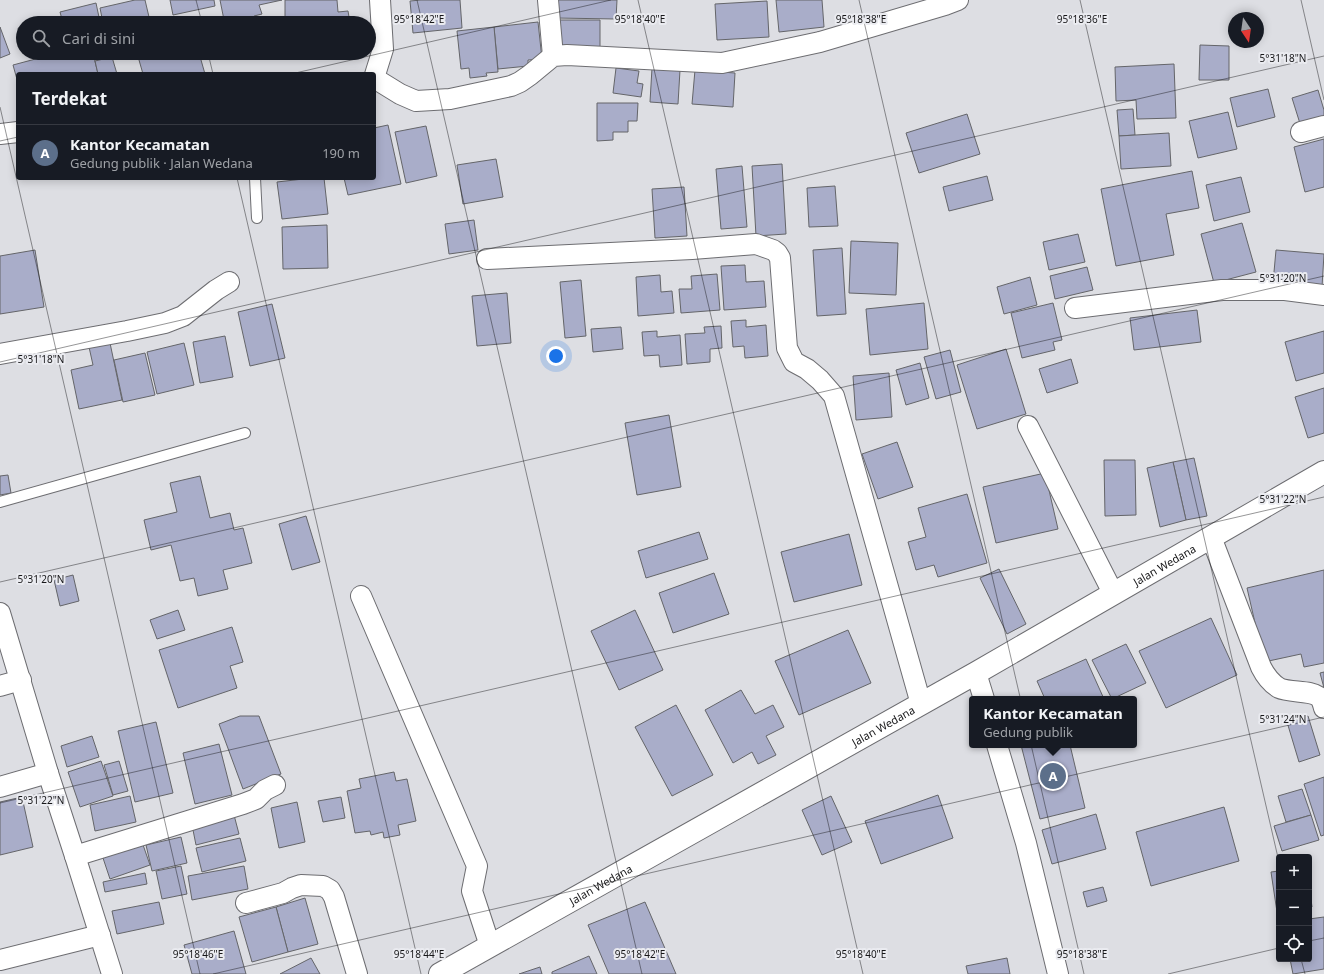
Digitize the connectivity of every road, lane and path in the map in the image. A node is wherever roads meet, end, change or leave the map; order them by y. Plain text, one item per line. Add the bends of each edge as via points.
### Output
1 (380, 0) edge
2 (548, 0) edge
3 (949, 2) edge
4 (553, 56) junction
5 (376, 72) edge
6 (376, 79) edge
7 (1324, 126) edge
8 (16, 132) edge
9 (1301, 132) dead end
10 (0, 134) edge
11 (254, 180) edge
12 (257, 218) dead end
13 (487, 259) dead end
14 (229, 282) dead end
15 (1324, 295) edge
16 (1075, 308) dead end
17 (0, 354) edge
18 (1028, 426) dead end
19 (245, 433) dead end
20 (1324, 472) edge
21 (0, 502) edge
22 (1211, 537) junction
23 (1114, 593) junction
24 (361, 596) dead end
25 (0, 613) edge
26 (976, 673) junction
27 (21, 680) junction
28 (0, 686) edge
29 (983, 696) edge
30 (921, 704) junction
31 (1324, 708) edge
32 (998, 748) edge
33 (48, 773) junction
34 (275, 785) dead end
35 (0, 786) edge
36 (75, 856) junction
37 (246, 903) dead end
38 (100, 935) junction
39 (490, 946) junction
40 (0, 960) edge
41 (112, 974) edge
42 (357, 974) edge
43 (440, 974) edge
44 (1058, 974) edge

1 - 5 street via 382,49
2 - 4 street
3 - 4 street via 820,42 722,62
4 - 6 street via 511,86 450,99 416,101
7 - 9 street
8 - 10 street
11 - 12 lane
13 - 30 street via 756,244 777,253 780,258 787,348 794,362 820,380 834,396
14 - 17 street via 183,316 165,322
15 - 16 street via 1285,290 1222,290
18 - 23 street
19 - 21 lane
20 - 22 street, Jalan Wedana
22 - 23 street, Jalan Wedana
22 - 31 street via 1266,676 1284,690 1317,696 1322,700
23 - 26 street, Jalan Wedana
24 - 39 street via 477,866 472,891
25 - 27 street
26 - 29 street
26 - 30 street, Jalan Wedana
27 - 28 street
27 - 33 street
30 - 39 street, Jalan Wedana
32 - 44 street via 1026,843
33 - 35 street
33 - 36 street
34 - 36 street via 264,790 256,799 243,804
36 - 38 street
37 - 42 street via 283,893 301,885 328,888 334,897
38 - 40 street
38 - 41 street
39 - 43 street, Jalan Wedana

